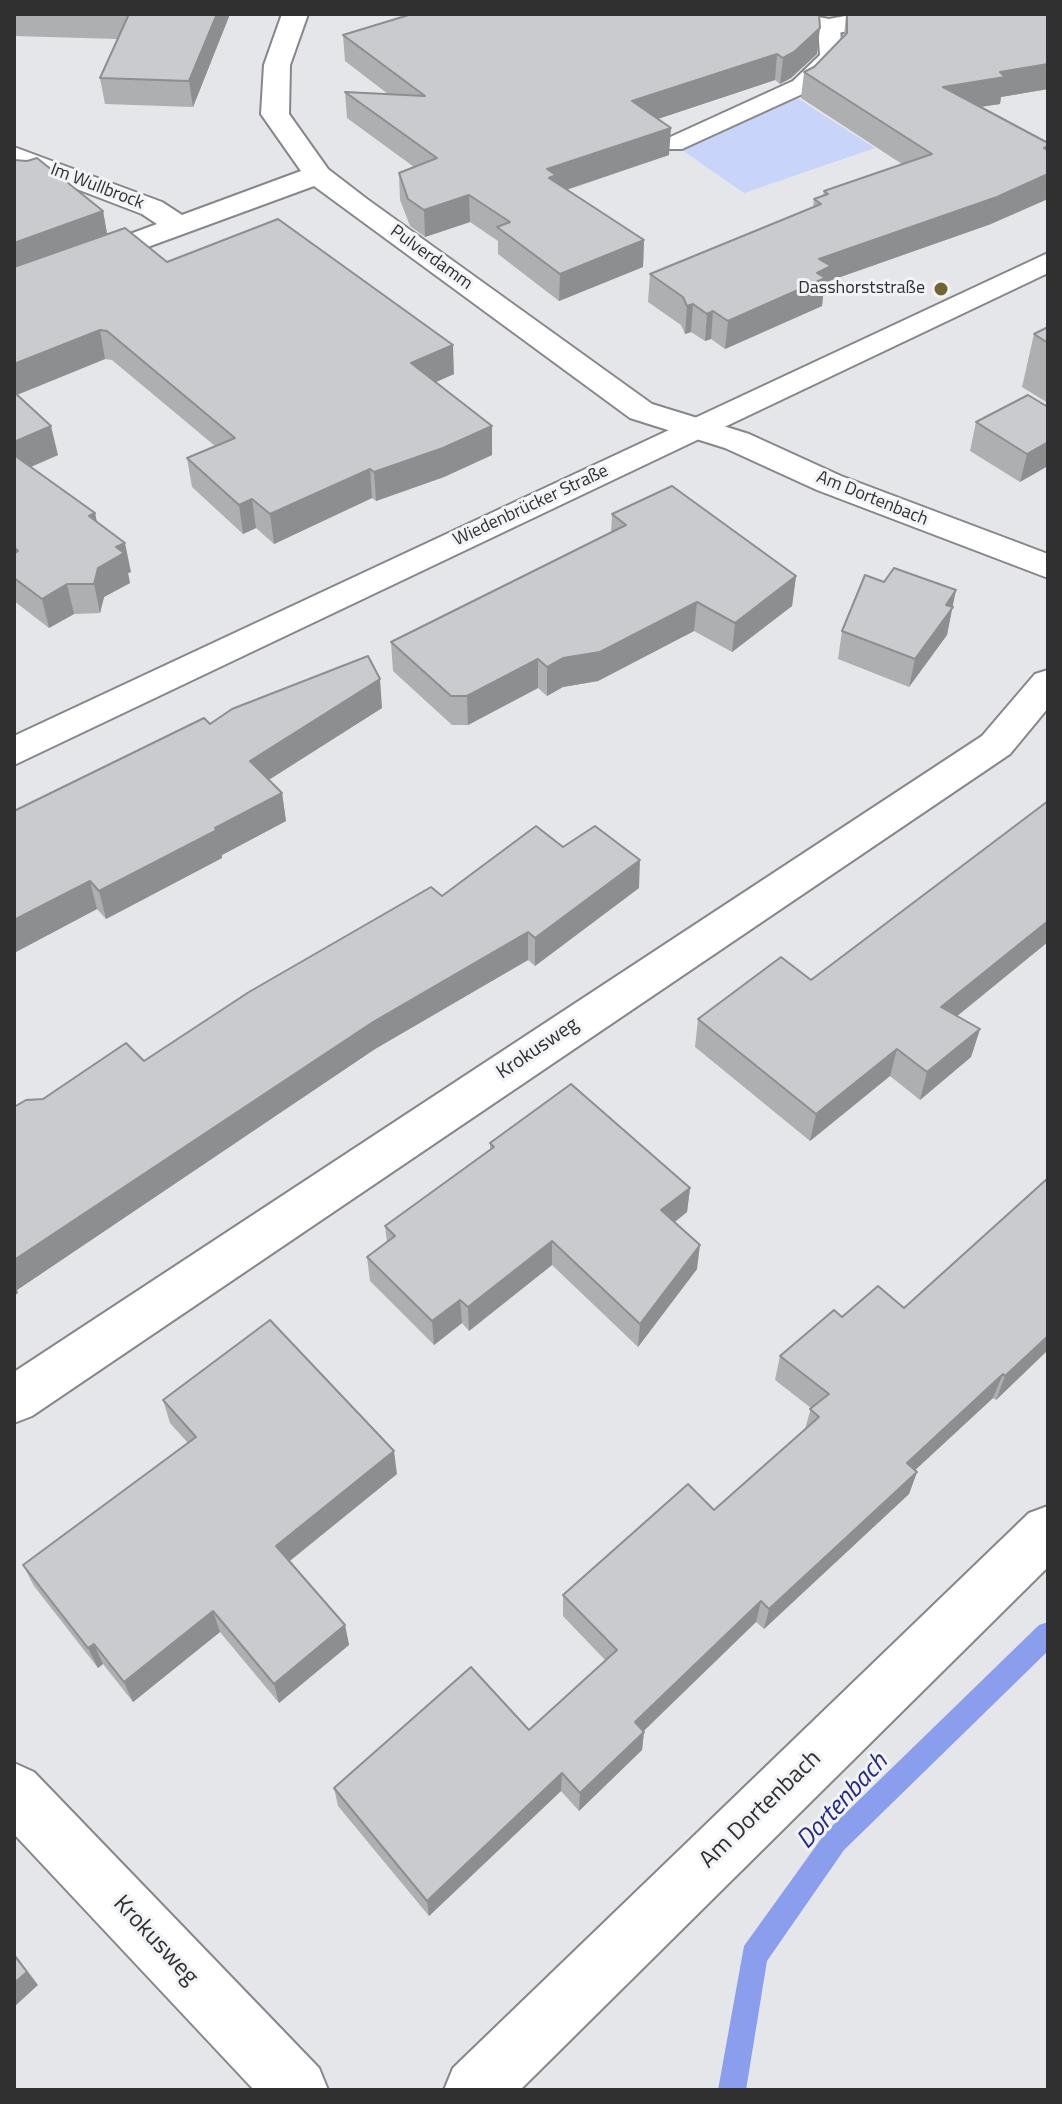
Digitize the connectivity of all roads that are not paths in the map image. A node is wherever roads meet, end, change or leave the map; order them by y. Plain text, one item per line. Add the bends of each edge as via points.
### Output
1 (295, 14) edge
2 (767, 14) edge
3 (895, 14) edge
4 (829, 27) junction
5 (674, 144) dead end
6 (14, 155) edge
7 (318, 175) junction
8 (177, 225) junction
9 (1048, 262) edge
10 (14, 287) edge
11 (697, 427) junction
12 (1048, 567) edge
13 (1048, 683) edge
14 (14, 752) edge
15 (14, 1400) edge
16 (1048, 1531) edge
17 (14, 1792) edge
18 (297, 2090) edge
19 (475, 2090) edge

1 - 7 street, Pulverdamm via 277,65 275,114
2 - 4 street
3 - 4 street
4 - 5 lane via 831,57 801,86
6 - 8 street, Im Wullbrock via 152,208
7 - 8 street, Im Wullbrock
7 - 11 street, Pulverdamm via 641,411
8 - 10 street, Im Wullbrock
9 - 11 street, Wiedenbrücker Straße
11 - 12 street, Am Dortenbach
11 - 14 street, Wiedenbrücker Straße
13 - 15 street, Krokusweg via 996,745
16 - 19 street, Am Dortenbach
17 - 18 street, Krokusweg

